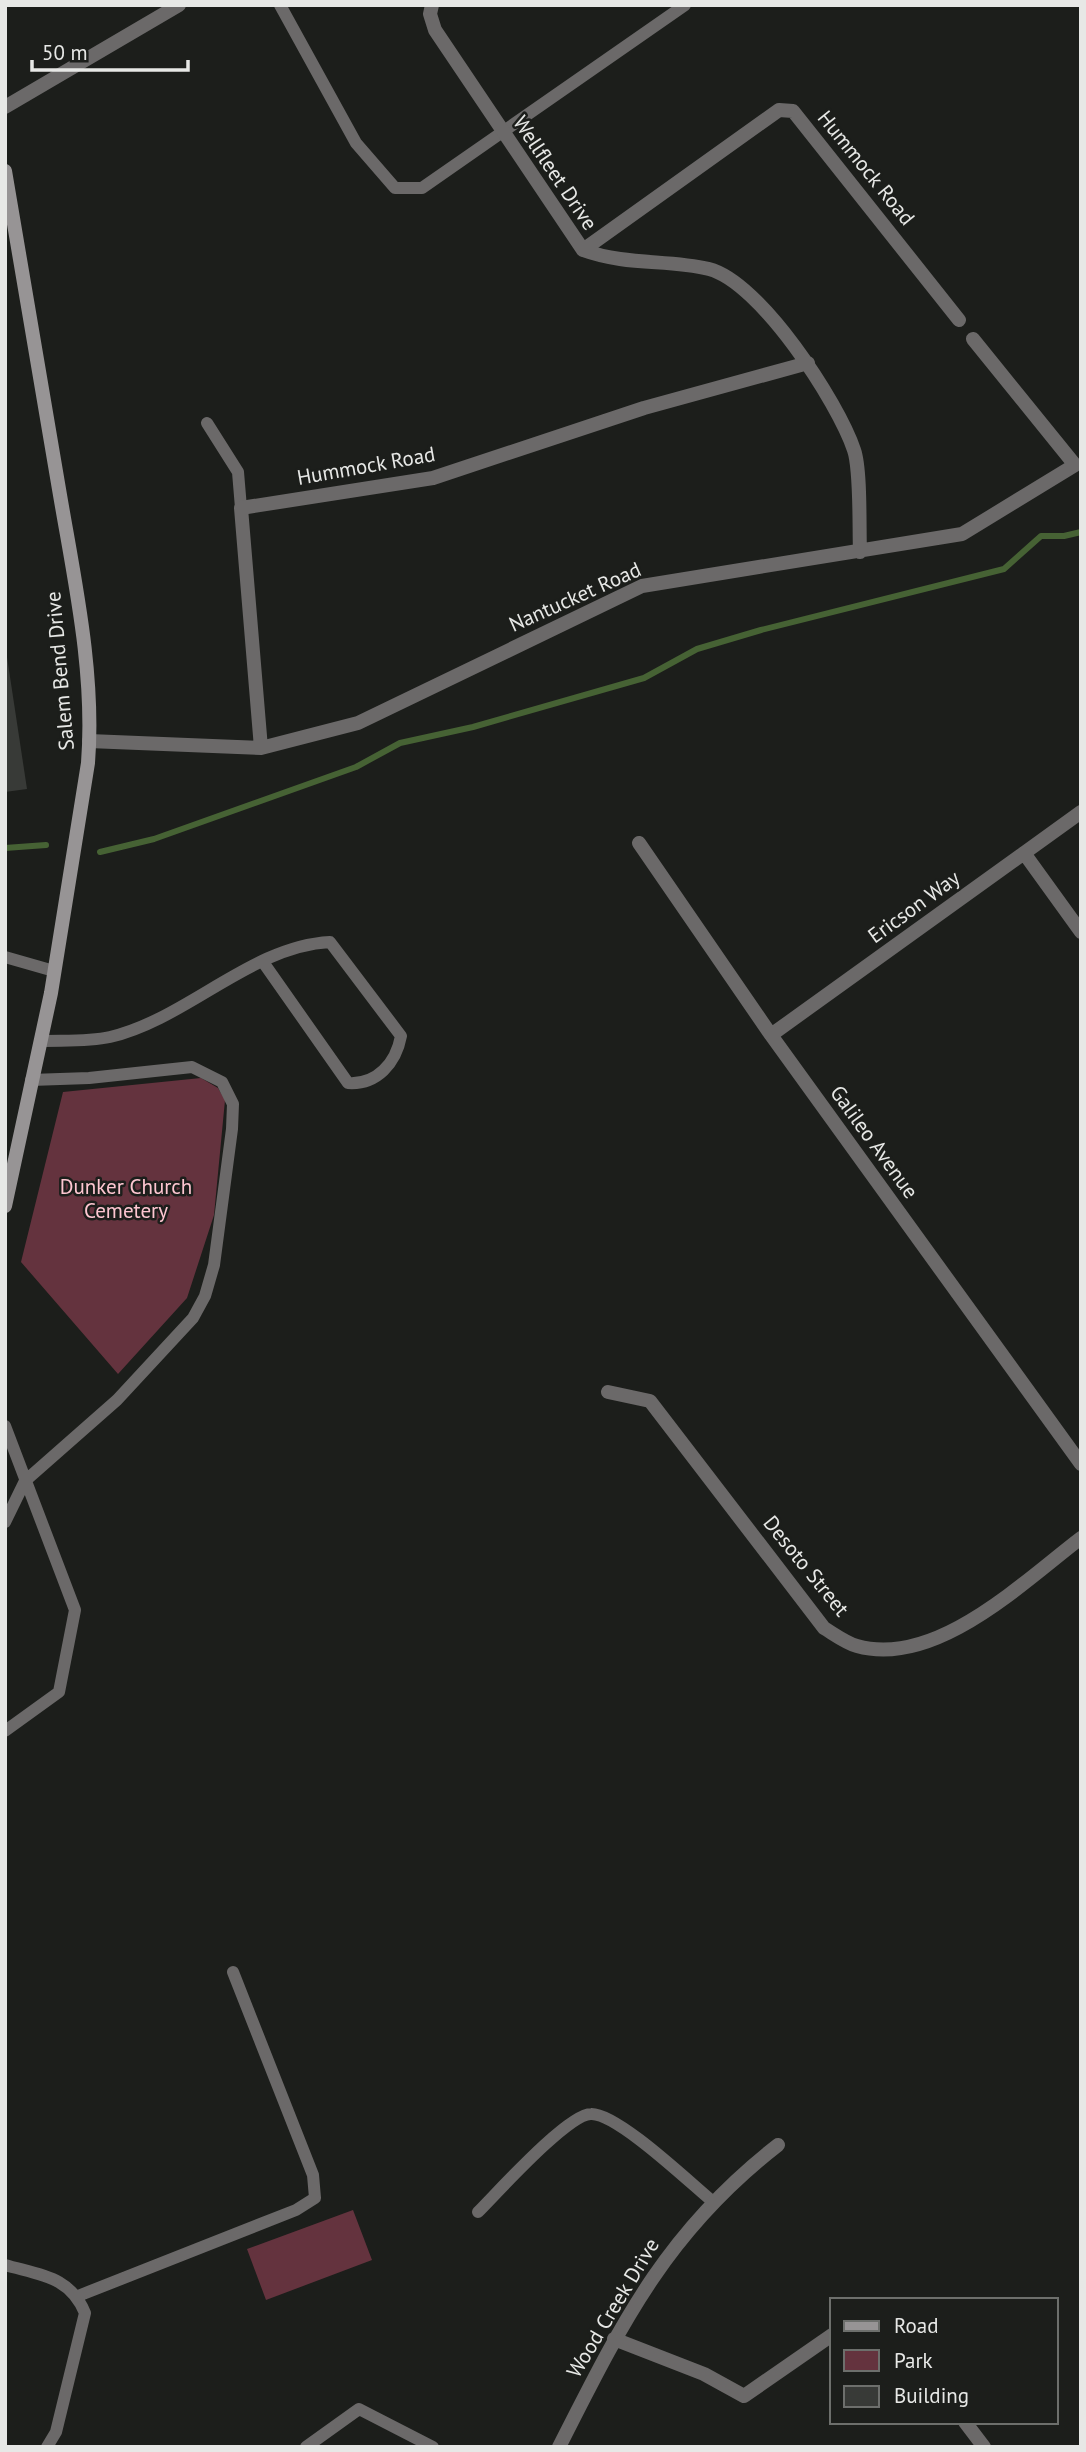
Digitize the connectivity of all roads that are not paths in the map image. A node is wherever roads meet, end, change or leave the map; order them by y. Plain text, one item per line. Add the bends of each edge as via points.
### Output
1 (180, 5) edge
2 (280, 5) edge
3 (432, 5) edge
4 (685, 5) edge
5 (5, 107) edge
6 (502, 132) junction
7 (5, 171) edge
8 (583, 250) junction
9 (959, 320) dead end
10 (973, 339) dead end
11 (808, 363) junction
12 (207, 424) dead end
13 (241, 508) junction
14 (860, 552) junction
15 (89, 740) junction
16 (261, 748) junction
17 (1081, 812) edge
18 (639, 842) dead end
19 (1024, 853) junction
20 (1081, 932) edge
21 (5, 957) edge
22 (263, 962) junction
23 (54, 971) junction
24 (771, 1035) junction
25 (40, 1041) junction
26 (31, 1080) junction
27 (5, 1206) edge
28 (608, 1392) dead end
29 (5, 1426) edge
30 (1081, 1464) edge
31 (25, 1481) junction
32 (5, 1522) edge
33 (1081, 1538) edge
34 (6, 1730) edge
35 (233, 1972) dead end
36 (778, 2145) dead end
37 (712, 2201) junction
38 (478, 2212) dead end
39 (5, 2265) edge
40 (78, 2296) junction
41 (830, 2336) edge
42 (614, 2339) junction
43 (967, 2424) edge
44 (47, 2447) edge
45 (306, 2447) edge
46 (433, 2447) edge
47 (559, 2447) edge
48 (984, 2447) edge

1 - 5 street
2 - 6 lane via 356,143 395,188 422,188
3 - 6 street, Wellfleet Drive via 435,30
4 - 6 lane
6 - 8 street, Wellfleet Drive
7 - 15 street, Salem Bend Drive via 72,567
8 - 9 street, Hummock Road via 779,110 793,111
8 - 11 street, Wellfleet Drive via 611,260 710,270 728,279 785,333
10 - 14 street, Nantucket Road via 1075,465 962,534
11 - 13 street, Hummock Road via 644,408 433,478
11 - 14 street, Wellfleet Drive via 855,452
12 - 13 lane via 239,472
13 - 16 street
14 - 16 street, Nantucket Road via 642,586 358,723
15 - 16 street, Nantucket Road
15 - 23 street, Salem Bend Drive
17 - 19 street, Ericson Way
18 - 24 street, Galileo Avenue
19 - 20 street
19 - 24 street, Ericson Way
21 - 23 lane
22 - 22 lane via 308,943 330,942 401,1036 391,1064 362,1084 348,1083
22 - 25 lane via 165,1015 109,1037
23 - 25 street, Salem Bend Drive
24 - 30 street, Galileo Avenue
25 - 26 street, Salem Bend Drive
26 - 27 street, Salem Bend Drive
26 - 31 lane via 192,1067 222,1082 233,1104 214,1265 193,1318 117,1400
28 - 33 street, Desoto Street via 650,1401 824,1628 856,1646 895,1648 962,1628
29 - 31 lane
31 - 32 lane
31 - 34 lane via 75,1610 59,1692
35 - 40 lane via 313,2175 315,2198 296,2210
36 - 37 street, Wood Creek Drive
37 - 38 lane via 613,2120 589,2113 569,2123
37 - 42 street, Wood Creek Drive via 656,2270
39 - 40 lane via 48,2277
40 - 44 lane via 85,2313 56,2432
41 - 42 street via 744,2396 704,2374
42 - 47 street, Wood Creek Drive
43 - 48 street
45 - 46 lane via 359,2410

